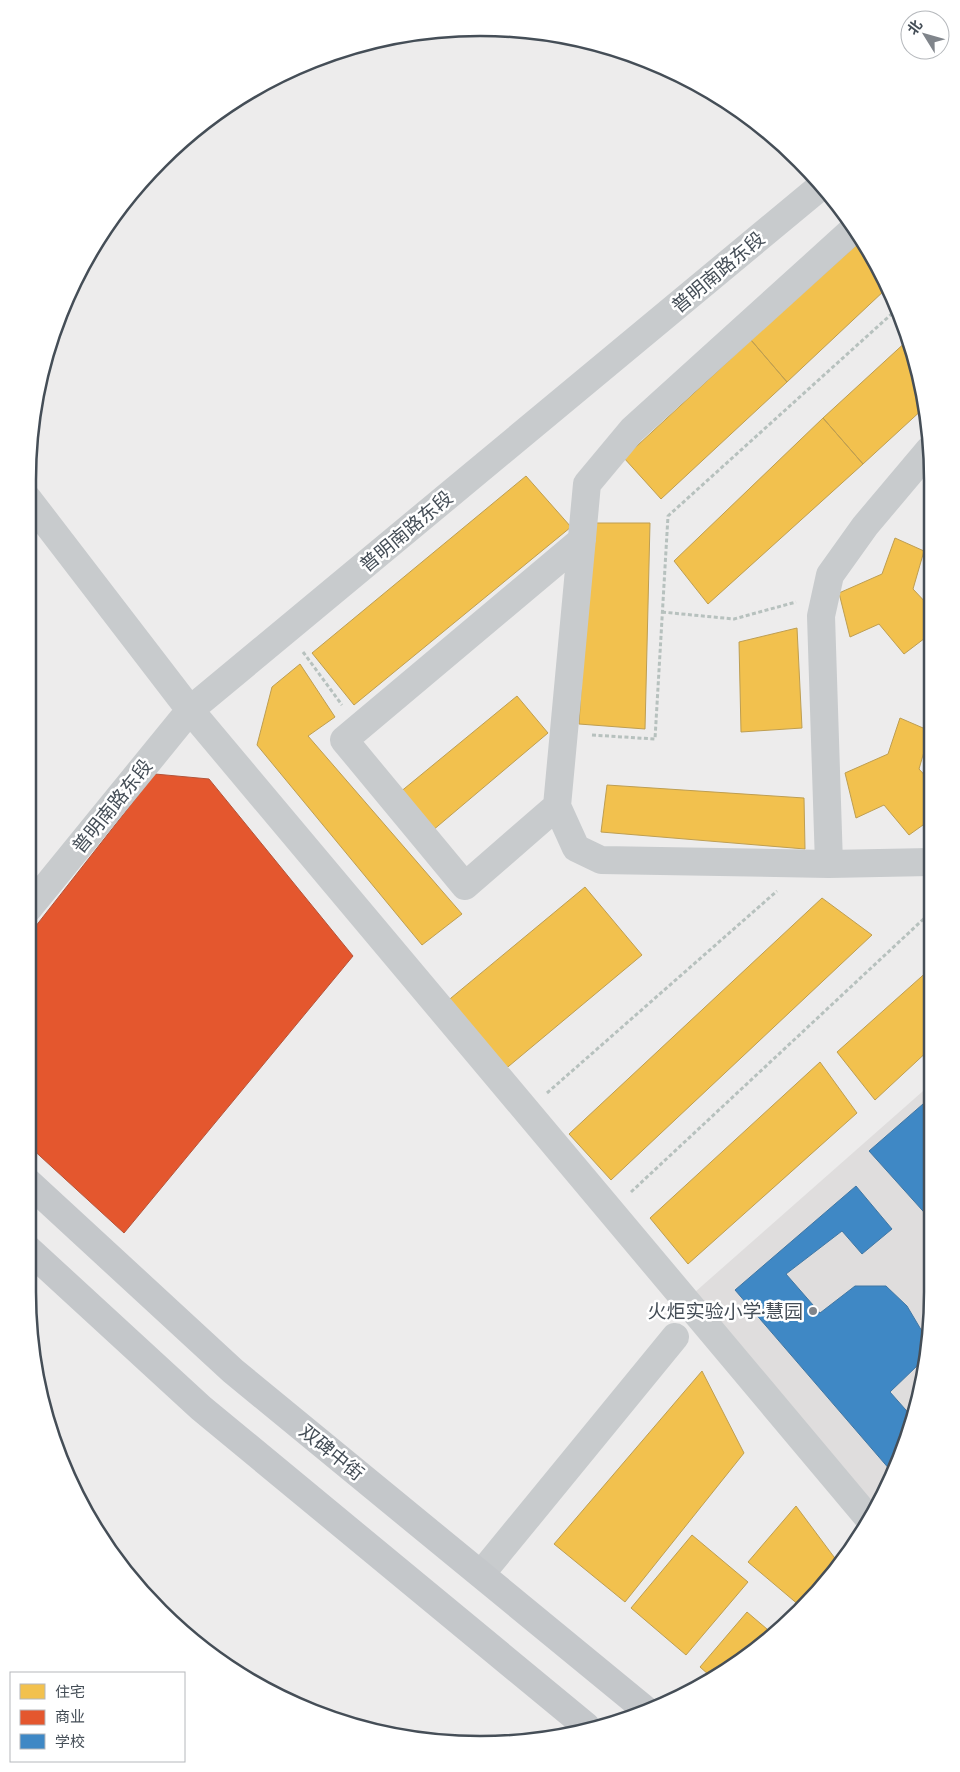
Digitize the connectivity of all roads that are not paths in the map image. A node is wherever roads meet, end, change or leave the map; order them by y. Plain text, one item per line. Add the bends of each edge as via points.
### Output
1 (817, 191) edge
2 (849, 233) edge
3 (923, 457) edge
4 (36, 509) edge
5 (582, 540) junction
6 (190, 710) junction
7 (557, 806) junction
8 (924, 862) edge
9 (819, 863) junction
10 (36, 899) edge
11 (36, 1189) edge
12 (36, 1256) edge
13 (676, 1337) dead end
14 (864, 1513) edge
15 (481, 1574) junction
16 (640, 1706) edge
17 (583, 1724) edge

1 - 6 street, 普明南路东段
2 - 5 street via 632,430 587,484
3 - 9 street via 864,526 830,575 821,616
4 - 6 street
5 - 7 street
5 - 7 street via 344,740 465,886
6 - 10 street, 普明南路东段
6 - 14 street
7 - 9 street via 576,848 601,860
8 - 9 street
11 - 15 main road, 双碑中街 via 233,1371
12 - 17 main road via 201,1408
13 - 15 street
15 - 16 main road, 双碑中街

